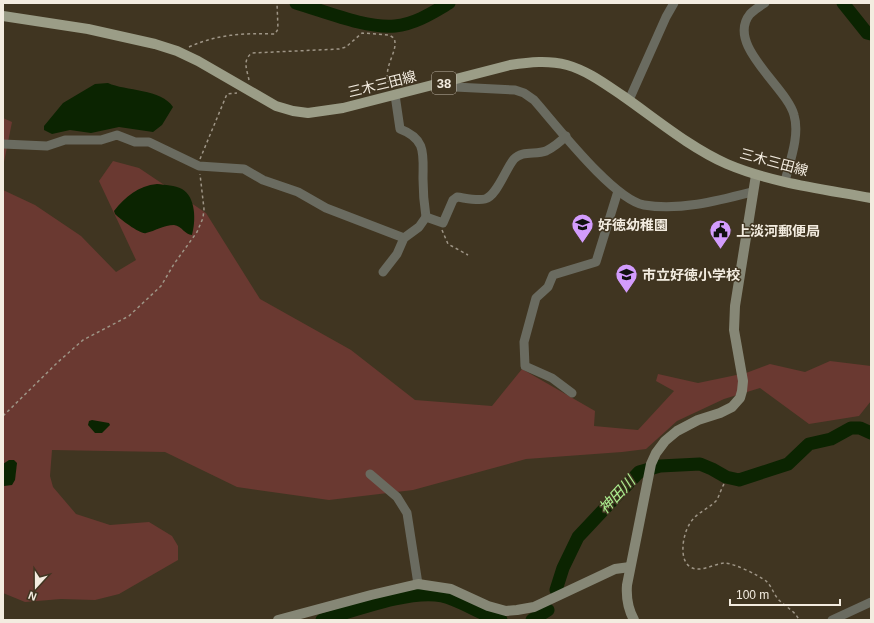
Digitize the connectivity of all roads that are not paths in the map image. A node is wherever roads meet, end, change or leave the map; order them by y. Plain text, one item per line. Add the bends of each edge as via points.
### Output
1 (674, 3) edge
2 (765, 3) edge
3 (3, 16) edge
4 (448, 82) junction
5 (395, 95) junction
6 (629, 100) junction
7 (566, 136) junction
8 (3, 144) edge
9 (756, 175) junction
10 (785, 181) junction
11 (618, 191) junction
12 (752, 192) junction
13 (870, 196) edge
14 (426, 216) junction
15 (404, 238) junction
16 (383, 272) dead end
17 (572, 393) dead end
18 (370, 474) dead end
19 (630, 567) junction
20 (418, 584) junction
21 (871, 602) edge
22 (291, 618) edge
23 (278, 620) edge
24 (634, 620) edge
25 (832, 620) edge

1 - 6 street
2 - 10 street via 751,13 744,31 759,66 789,102 795,115 796,130
3 - 5 main road, 三木三田線 / 38 via 88,29 177,51 220,72 276,106 293,111 308,113 343,108
4 - 5 main road, 三木三田線 / 38
4 - 6 main road, 三木三田線 / 38 via 510,65 550,62 583,71
4 - 7 street via 455,87 515,90 524,93 534,100
5 - 14 street via 400,129 416,138 424,155 423,193
6 - 9 main road, 三木三田線 / 38 via 709,155
7 - 11 street via 598,173
7 - 14 street via 546,151 525,153 514,158 505,176 485,199 457,197 453,200 443,223
8 - 15 street via 47,146 65,140 101,140 117,134 135,142 149,142 199,166 244,169 263,180 298,192 326,208
9 - 10 main road, 三木三田線 / 38
9 - 12 street
10 - 13 main road, 三木三田線 / 38
11 - 12 street via 630,200 666,206 708,203
11 - 17 street via 596,262 553,274 548,287 536,298 524,342 525,366 552,378
12 - 19 street via 735,306 734,330 743,381 740,398 732,407 677,430 665,441 651,464
14 - 15 street via 419,227
15 - 16 street via 397,254
18 - 20 street via 397,497 408,513
19 - 20 street via 615,568 534,607 506,611 488,606 451,589
19 - 24 street via 627,596
20 - 22 street
21 - 25 street
22 - 23 street

